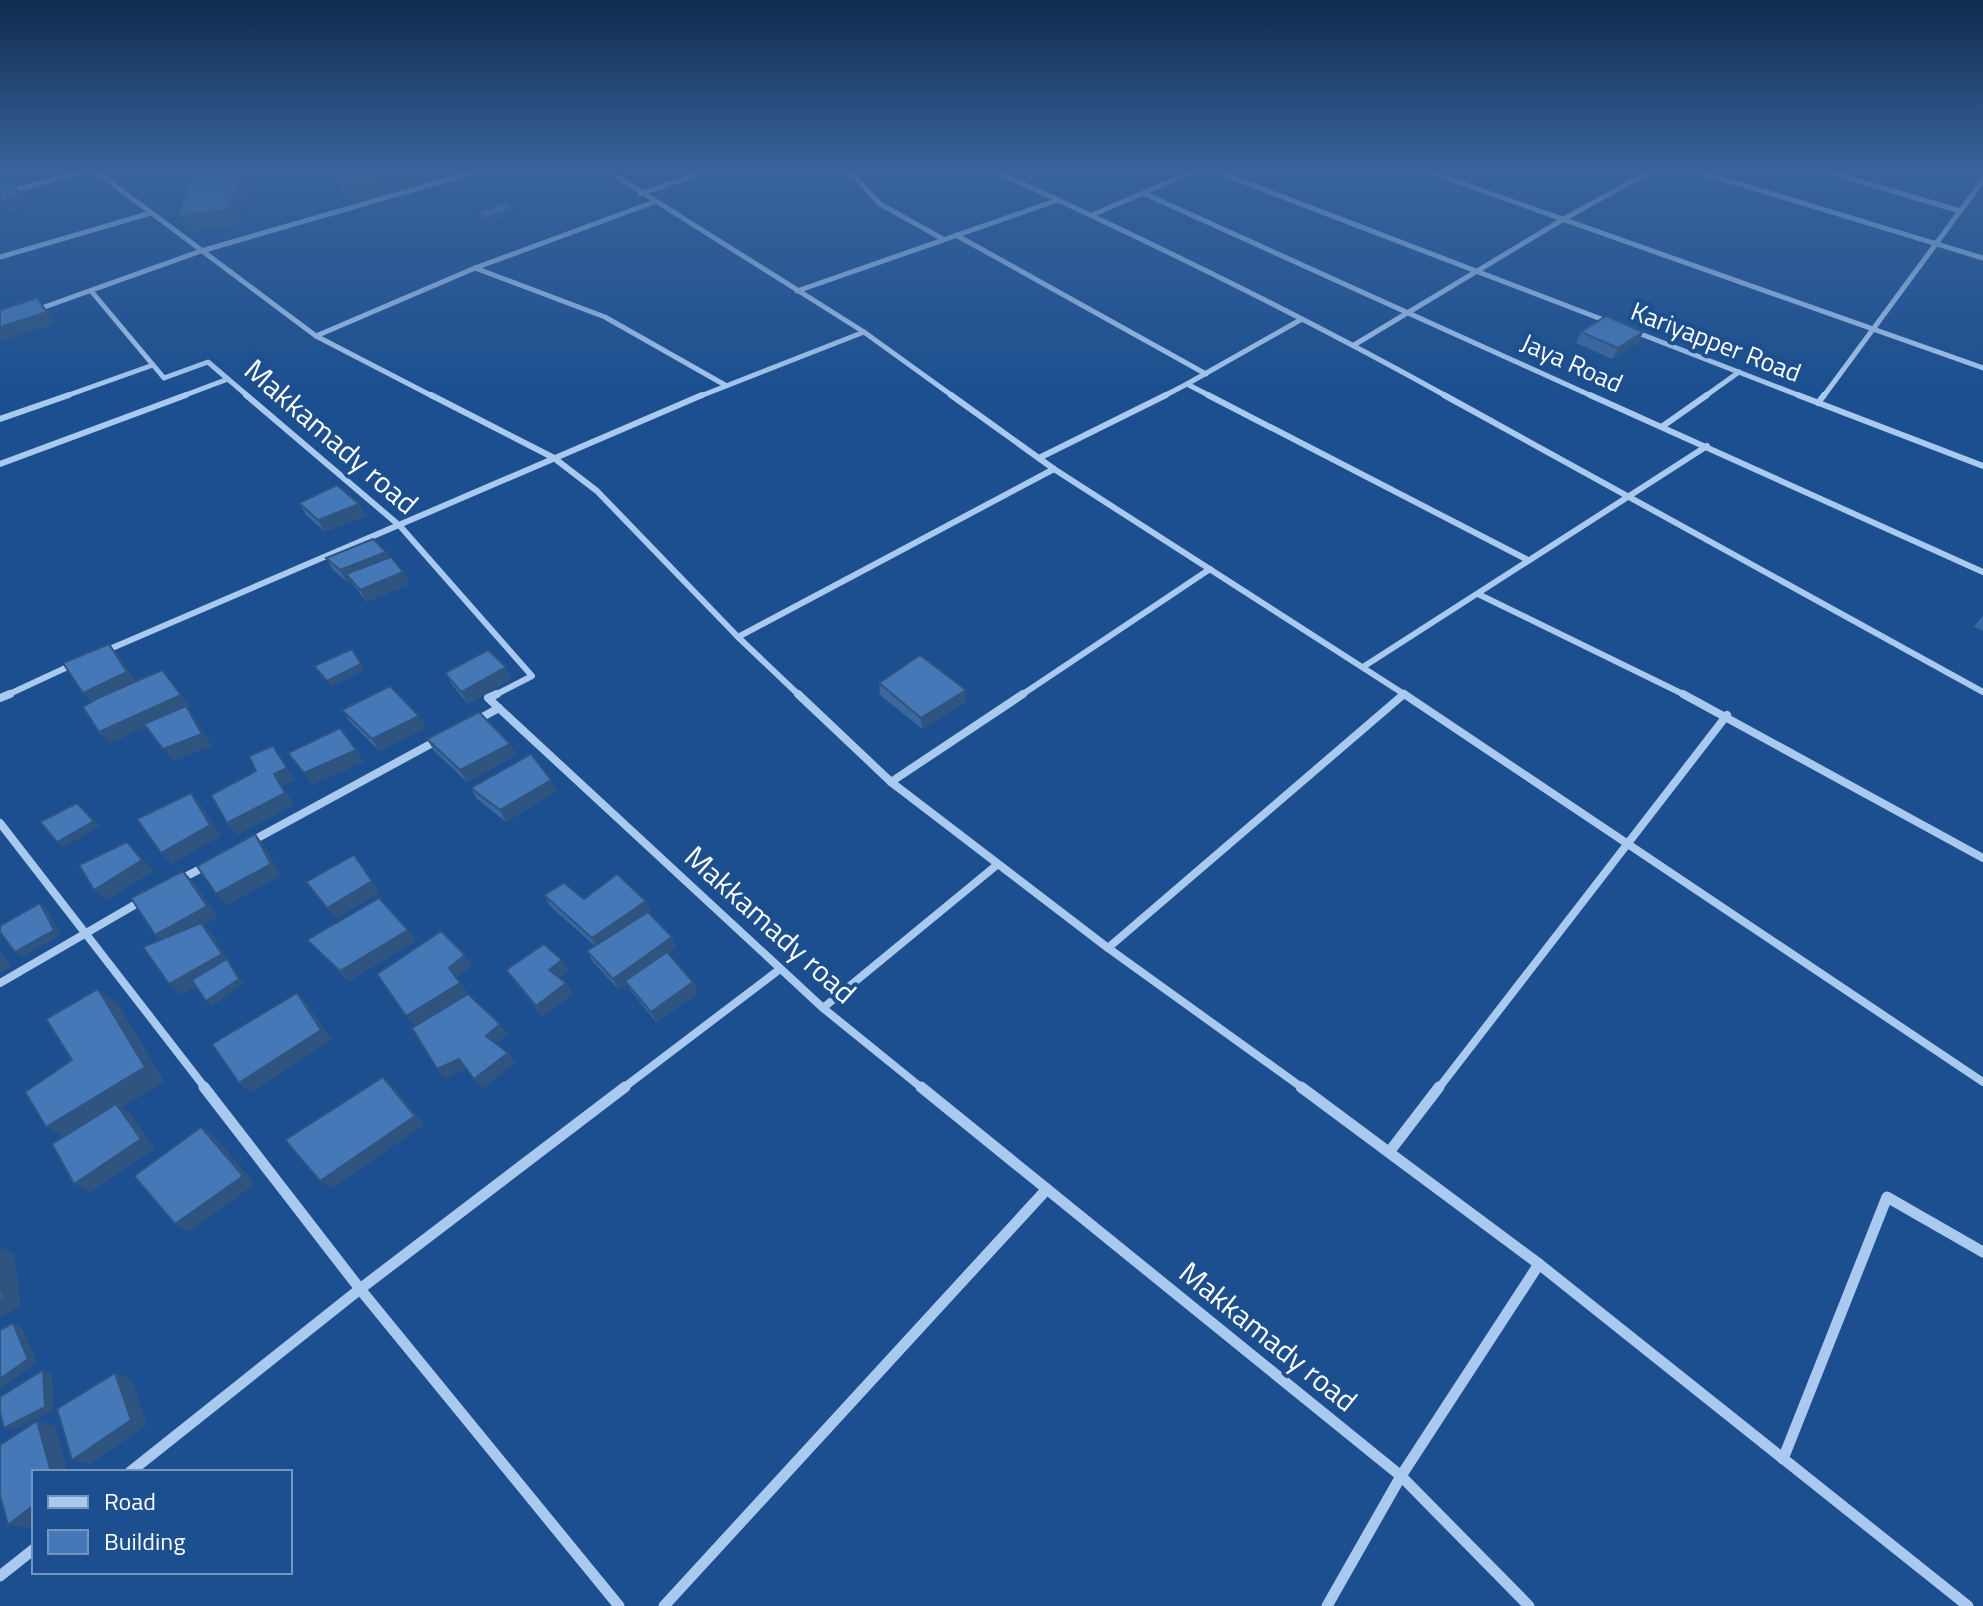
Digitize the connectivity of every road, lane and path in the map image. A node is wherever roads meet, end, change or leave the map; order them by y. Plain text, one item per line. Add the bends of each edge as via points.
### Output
1 (45, 244) edge
2 (192, 244) edge
3 (225, 244) edge
4 (540, 244) edge
5 (721, 244) edge
6 (933, 244) edge
7 (972, 244) edge
8 (1150, 244) edge
9 (1258, 244) edge
10 (1408, 244) edge
11 (1523, 244) edge
12 (1632, 244) edge
13 (1936, 244) edge
14 (1940, 244) edge
15 (201, 251) junction
16 (0, 257) edge
17 (1983, 258) edge
18 (475, 268) junction
19 (1480, 271) junction
20 (797, 291) junction
21 (92, 292) junction
22 (1411, 312) junction
23 (26, 313) edge
24 (1302, 319) junction
25 (1876, 328) junction
26 (864, 332) junction
27 (316, 336) junction
28 (1354, 345) junction
29 (153, 365) junction
30 (1983, 368) edge
31 (1739, 372) junction
32 (1206, 374) junction
33 (228, 379) junction
34 (1187, 384) junction
35 (725, 385) junction
36 (1818, 403) junction
37 (0, 419) edge
38 (1663, 426) junction
39 (1707, 446) junction
40 (554, 458) junction
41 (1039, 458) junction
42 (0, 464) edge
43 (1983, 466) edge
44 (1054, 469) junction
45 (1626, 493) junction
46 (400, 526) junction
47 (1526, 559) junction
48 (1210, 569) junction
49 (1983, 572) edge
50 (1478, 594) junction
51 (738, 637) junction
52 (93, 656) edge
53 (78, 662) edge
54 (1363, 667) junction
55 (1983, 692) edge
56 (1404, 694) junction
57 (0, 698) edge
58 (499, 708) junction
59 (1727, 715) junction
60 (471, 723) edge
61 (444, 738) edge
62 (891, 782) junction
63 (0, 823) edge
64 (1627, 842) junction
65 (236, 849) edge
66 (222, 857) edge
67 (1983, 858) edge
68 (998, 864) junction
69 (167, 887) edge
70 (153, 894) edge
71 (84, 931) junction
72 (1108, 948) junction
73 (780, 969) junction
74 (0, 983) edge
75 (823, 1008) junction
76 (1983, 1082) edge
77 (1390, 1151) junction
78 (1047, 1189) junction
79 (1983, 1252) edge
80 (1539, 1264) junction
81 (360, 1289) junction
82 (1783, 1459) junction
83 (133, 1470) edge
84 (1401, 1476) junction
85 (32, 1551) edge
86 (0, 1576) edge
87 (619, 1606) edge
88 (664, 1606) edge
89 (1327, 1606) edge
90 (1529, 1606) edge
91 (1968, 1606) edge

1 - 16 street
2 - 15 street
3 - 15 street
4 - 18 street
5 - 20 street
6 - 20 street
7 - 32 street
8 - 24 street
9 - 22 street, Jaya Road
10 - 19 street, Kariyapper Road
11 - 19 street
12 - 25 street
13 - 25 street
14 - 17 street
15 - 21 street
15 - 27 street
18 - 27 street
18 - 35 street via 605,317
19 - 22 street
19 - 31 street, Kariyapper Road
20 - 26 street
21 - 23 street
21 - 29 street
22 - 28 street
22 - 38 street, Jaya Road
24 - 28 street
24 - 32 street
25 - 30 street
25 - 36 street
26 - 35 street
26 - 41 street
27 - 40 street
28 - 45 street
29 - 33 street, Makkamady road via 164,378 208,362
29 - 37 street
31 - 36 street, Kariyapper Road
31 - 38 street
32 - 34 street
33 - 42 street
33 - 46 street, Makkamady road
34 - 41 street
34 - 47 street
35 - 40 street
36 - 43 street, Kariyapper Road
38 - 39 street, Jaya Road
39 - 45 street
39 - 49 street, Jaya Road
40 - 46 street
40 - 51 street via 597,491
41 - 44 street
44 - 48 street
44 - 51 street
45 - 47 street
45 - 55 street
46 - 52 street
46 - 58 street, Makkamady road via 532,676 488,698
47 - 50 street
48 - 54 street
48 - 62 street
50 - 54 street
50 - 59 street
51 - 62 street
53 - 57 street
54 - 56 street
56 - 64 street
56 - 72 street
58 - 60 street
58 - 73 street, Makkamady road
59 - 64 street
59 - 67 street
61 - 65 street
62 - 68 street
63 - 71 street
64 - 76 street
64 - 77 street
66 - 69 street
68 - 72 street
68 - 75 street
70 - 71 street
71 - 74 street
71 - 81 street
72 - 77 street
73 - 75 street, Makkamady road
73 - 81 street
75 - 78 street, Makkamady road
77 - 80 street
78 - 84 street, Makkamady road
78 - 88 street
79 - 82 street via 1887,1197
80 - 82 street
80 - 84 street
81 - 83 street
81 - 87 street
82 - 91 street
84 - 89 street
84 - 90 street, Makkamady road
85 - 86 street

